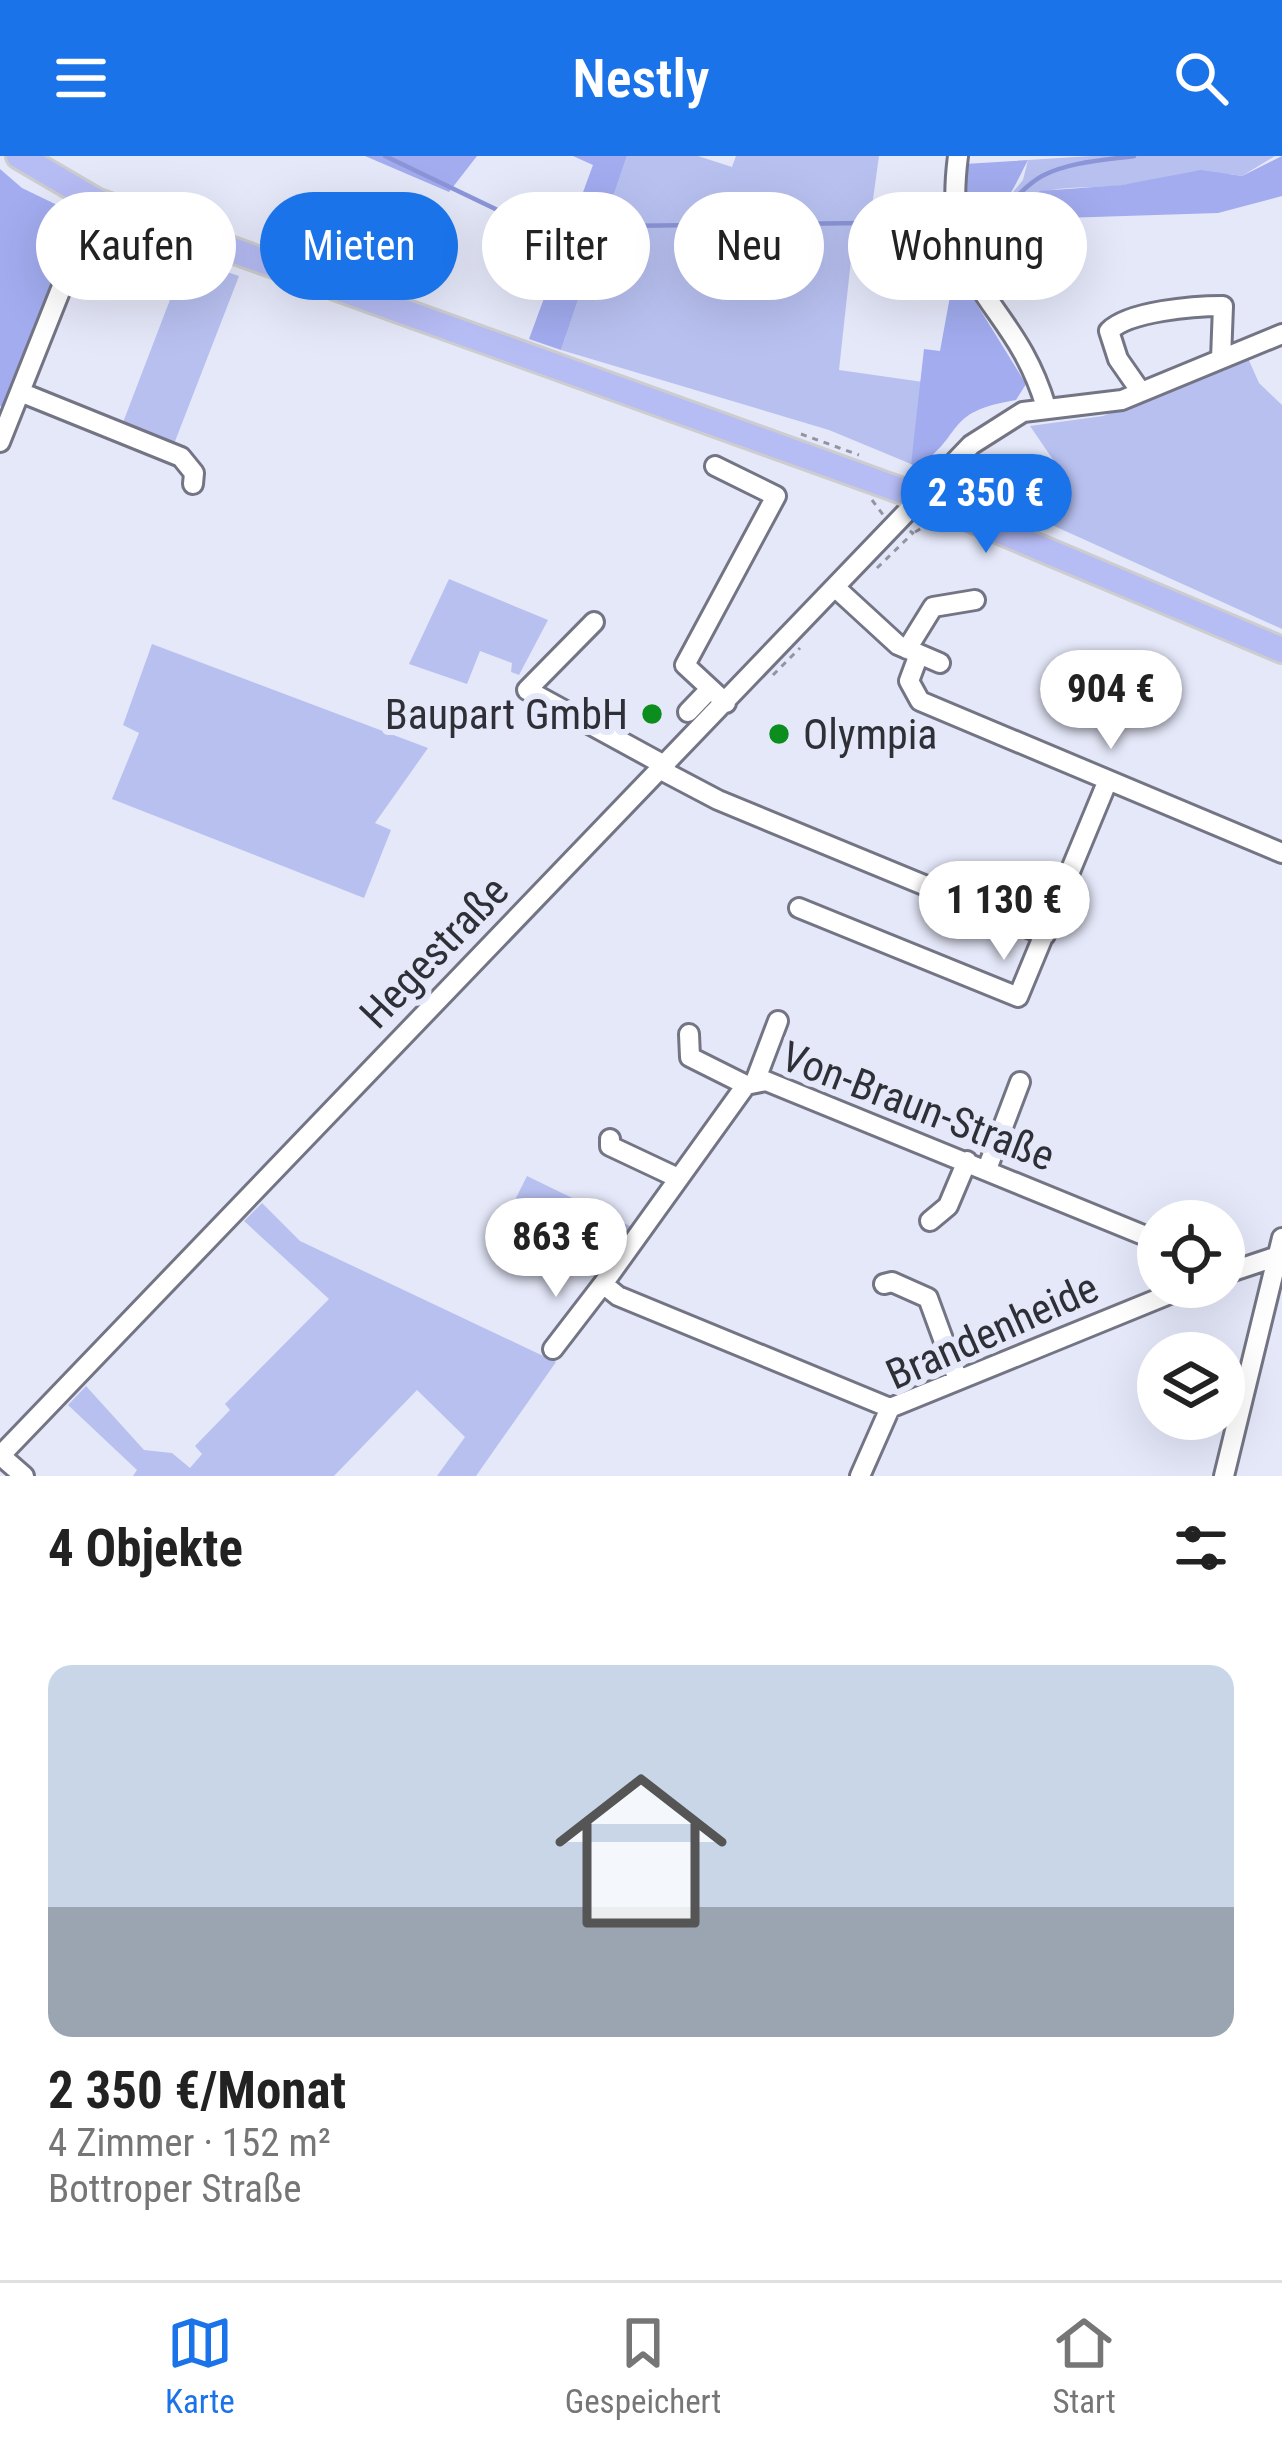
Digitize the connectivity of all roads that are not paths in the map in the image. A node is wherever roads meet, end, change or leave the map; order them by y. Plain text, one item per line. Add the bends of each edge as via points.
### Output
1 (19, 156) edge
2 (958, 156) edge
3 (81, 192) edge
4 (236, 251) edge
5 (57, 300) edge
6 (1282, 334) edge
7 (1222, 359) junction
8 (20, 392) junction
9 (1141, 392) junction
10 (1046, 407) junction
11 (0, 442) edge
12 (715, 466) dead end
13 (193, 484) dead end
14 (919, 497) junction
15 (837, 589) junction
16 (975, 600) dead end
17 (594, 622) dead end
18 (1282, 650) edge
19 (913, 652) junction
20 (940, 664) dead end
21 (710, 689) junction
22 (726, 704) junction
23 (688, 712) dead end
24 (664, 768) junction
25 (1108, 780) junction
26 (1282, 853) edge
27 (799, 908) dead end
28 (1045, 935) junction
29 (778, 1021) dead end
30 (689, 1034) dead end
31 (751, 1082) junction
32 (1020, 1082) dead end
33 (604, 1146) dead end
34 (967, 1161) junction
35 (987, 1169) junction
36 (675, 1182) junction
37 (930, 1221) dead end
38 (1137, 1232) edge
39 (1280, 1247) edge
40 (1245, 1264) edge
41 (603, 1284) junction
42 (884, 1285) dead end
43 (1137, 1306) edge
44 (553, 1349) dead end
45 (958, 1380) junction
46 (890, 1408) junction
47 (0, 1455) edge
48 (24, 1476) edge
49 (860, 1476) edge
50 (1224, 1476) edge

1 - 3 main road
2 - 10 street via 953,218 968,269 1027,354
4 - 14 main road
5 - 8 street
6 - 7 street, Hegestraße
7 - 9 street, Hegestraße
7 - 9 street via 1223,307 1159,308 1116,323 1109,331 1118,359
8 - 11 street
8 - 13 street via 182,457
9 - 10 street, Hegestraße
10 - 14 street, Hegestraße via 998,424
12 - 21 street via 776,496 685,665
14 - 15 street, Hegestraße
14 - 18 main road
15 - 19 street
15 - 22 street, Hegestraße
16 - 19 street via 933,607
17 - 24 street via 527,690
19 - 20 street
19 - 25 street via 909,681 920,701
21 - 22 street
21 - 23 street
22 - 24 street, Hegestraße
24 - 28 street via 718,800
24 - 47 street, Hegestraße
25 - 26 street
25 - 28 street
27 - 28 street via 1018,997
29 - 31 street
30 - 31 street via 690,1057
31 - 34 street, Von-Braun-Straße
31 - 36 street, Von-Braun-Straße
32 - 35 street
33 - 36 street
34 - 35 street, Von-Braun-Straße
34 - 37 street via 948,1207
35 - 38 street, Von-Braun-Straße
36 - 41 street, Von-Braun-Straße
39 - 40 street
39 - 50 street
41 - 44 street, Von-Braun-Straße
41 - 46 street
42 - 45 street via 928,1298
43 - 45 street, Brandenheide
45 - 46 street, Brandenheide
46 - 49 street, Brandenheide
47 - 48 street

